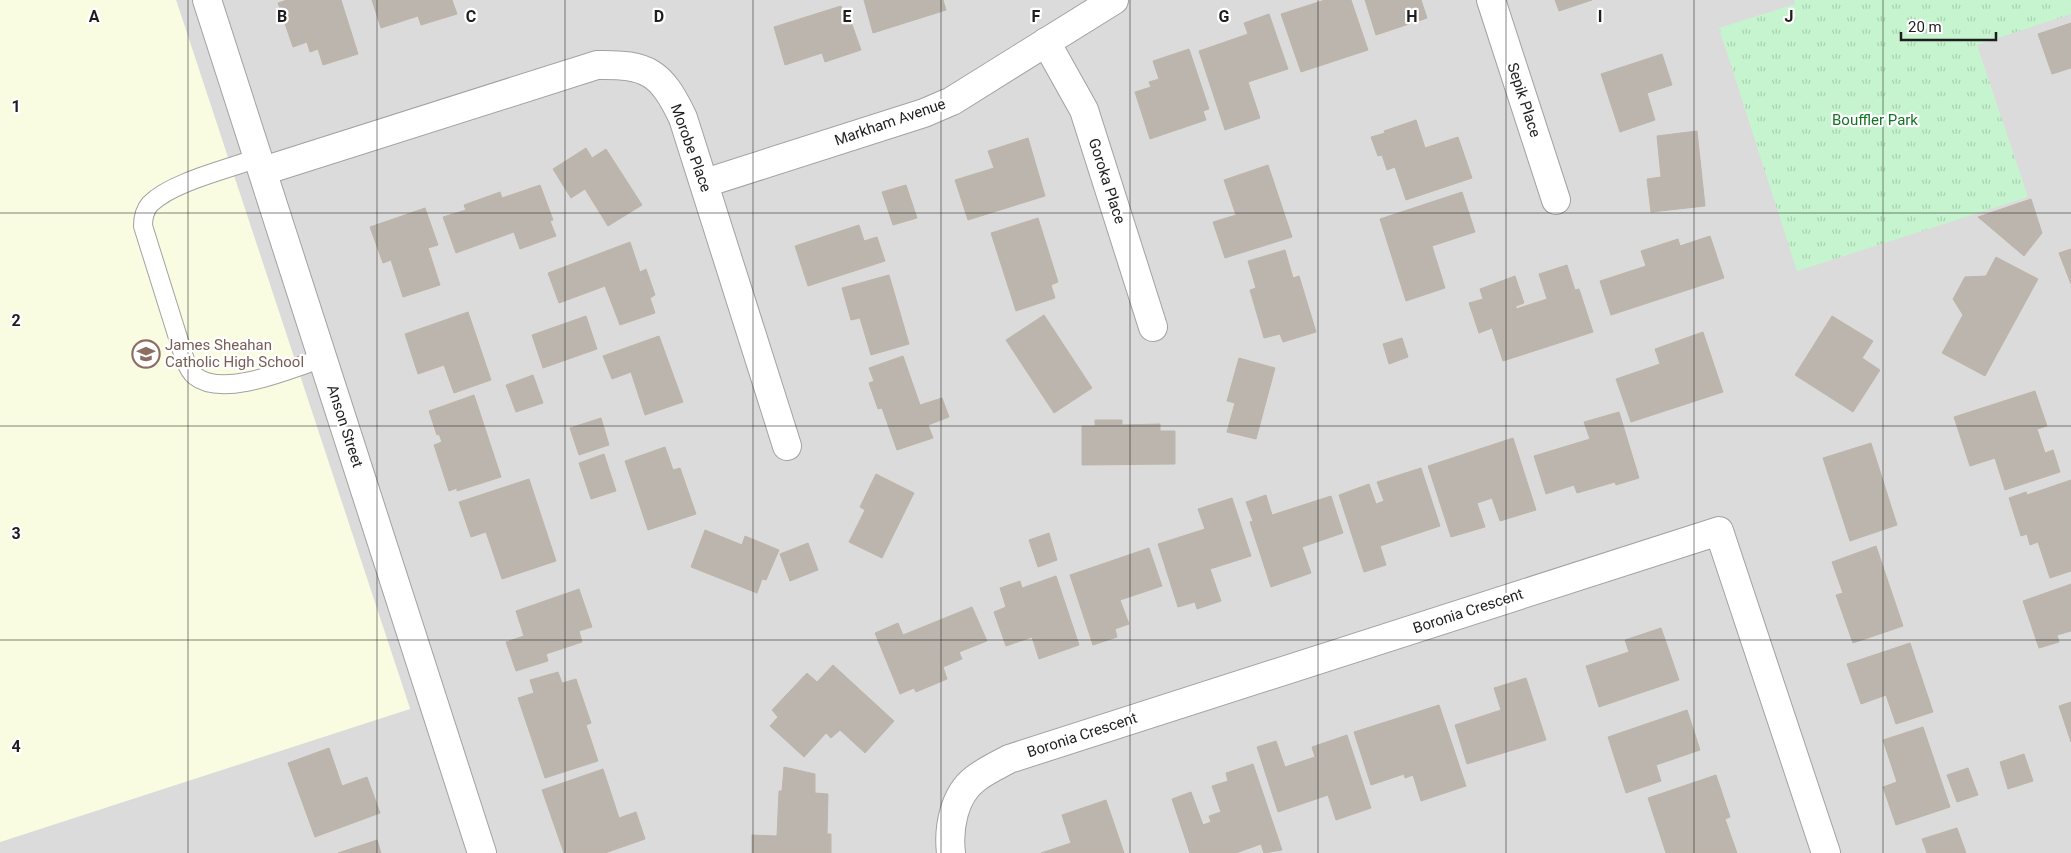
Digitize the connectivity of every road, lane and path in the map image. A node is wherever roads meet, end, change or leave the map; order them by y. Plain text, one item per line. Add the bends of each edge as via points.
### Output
1 (206, 0) edge
2 (1114, 0) edge
3 (1491, 0) edge
4 (1046, 42) junction
5 (261, 165) junction
6 (704, 183) junction
7 (1556, 200) dead end
8 (1153, 327) dead end
9 (322, 358) junction
10 (787, 446) dead end
11 (482, 853) edge
12 (951, 853) edge
13 (1826, 853) edge

1 - 5 street, Anson Street
2 - 4 street, Markham Avenue
3 - 7 street, Sepik Place
4 - 6 street, Markham Avenue via 952,101 924,113
4 - 8 street, Goroka Place via 1084,110
5 - 6 street, Morobe Place via 598,65 625,65 652,73 671,93 684,118
5 - 9 street, Anson Street
5 - 9 lane via 199,178 169,191 144,213 144,226 185,360 194,376 224,386
6 - 10 street, Morobe Place
9 - 11 street, Anson Street
12 - 13 street, Boronia Crescent via 949,839 956,802 974,779 1009,759 1719,531

